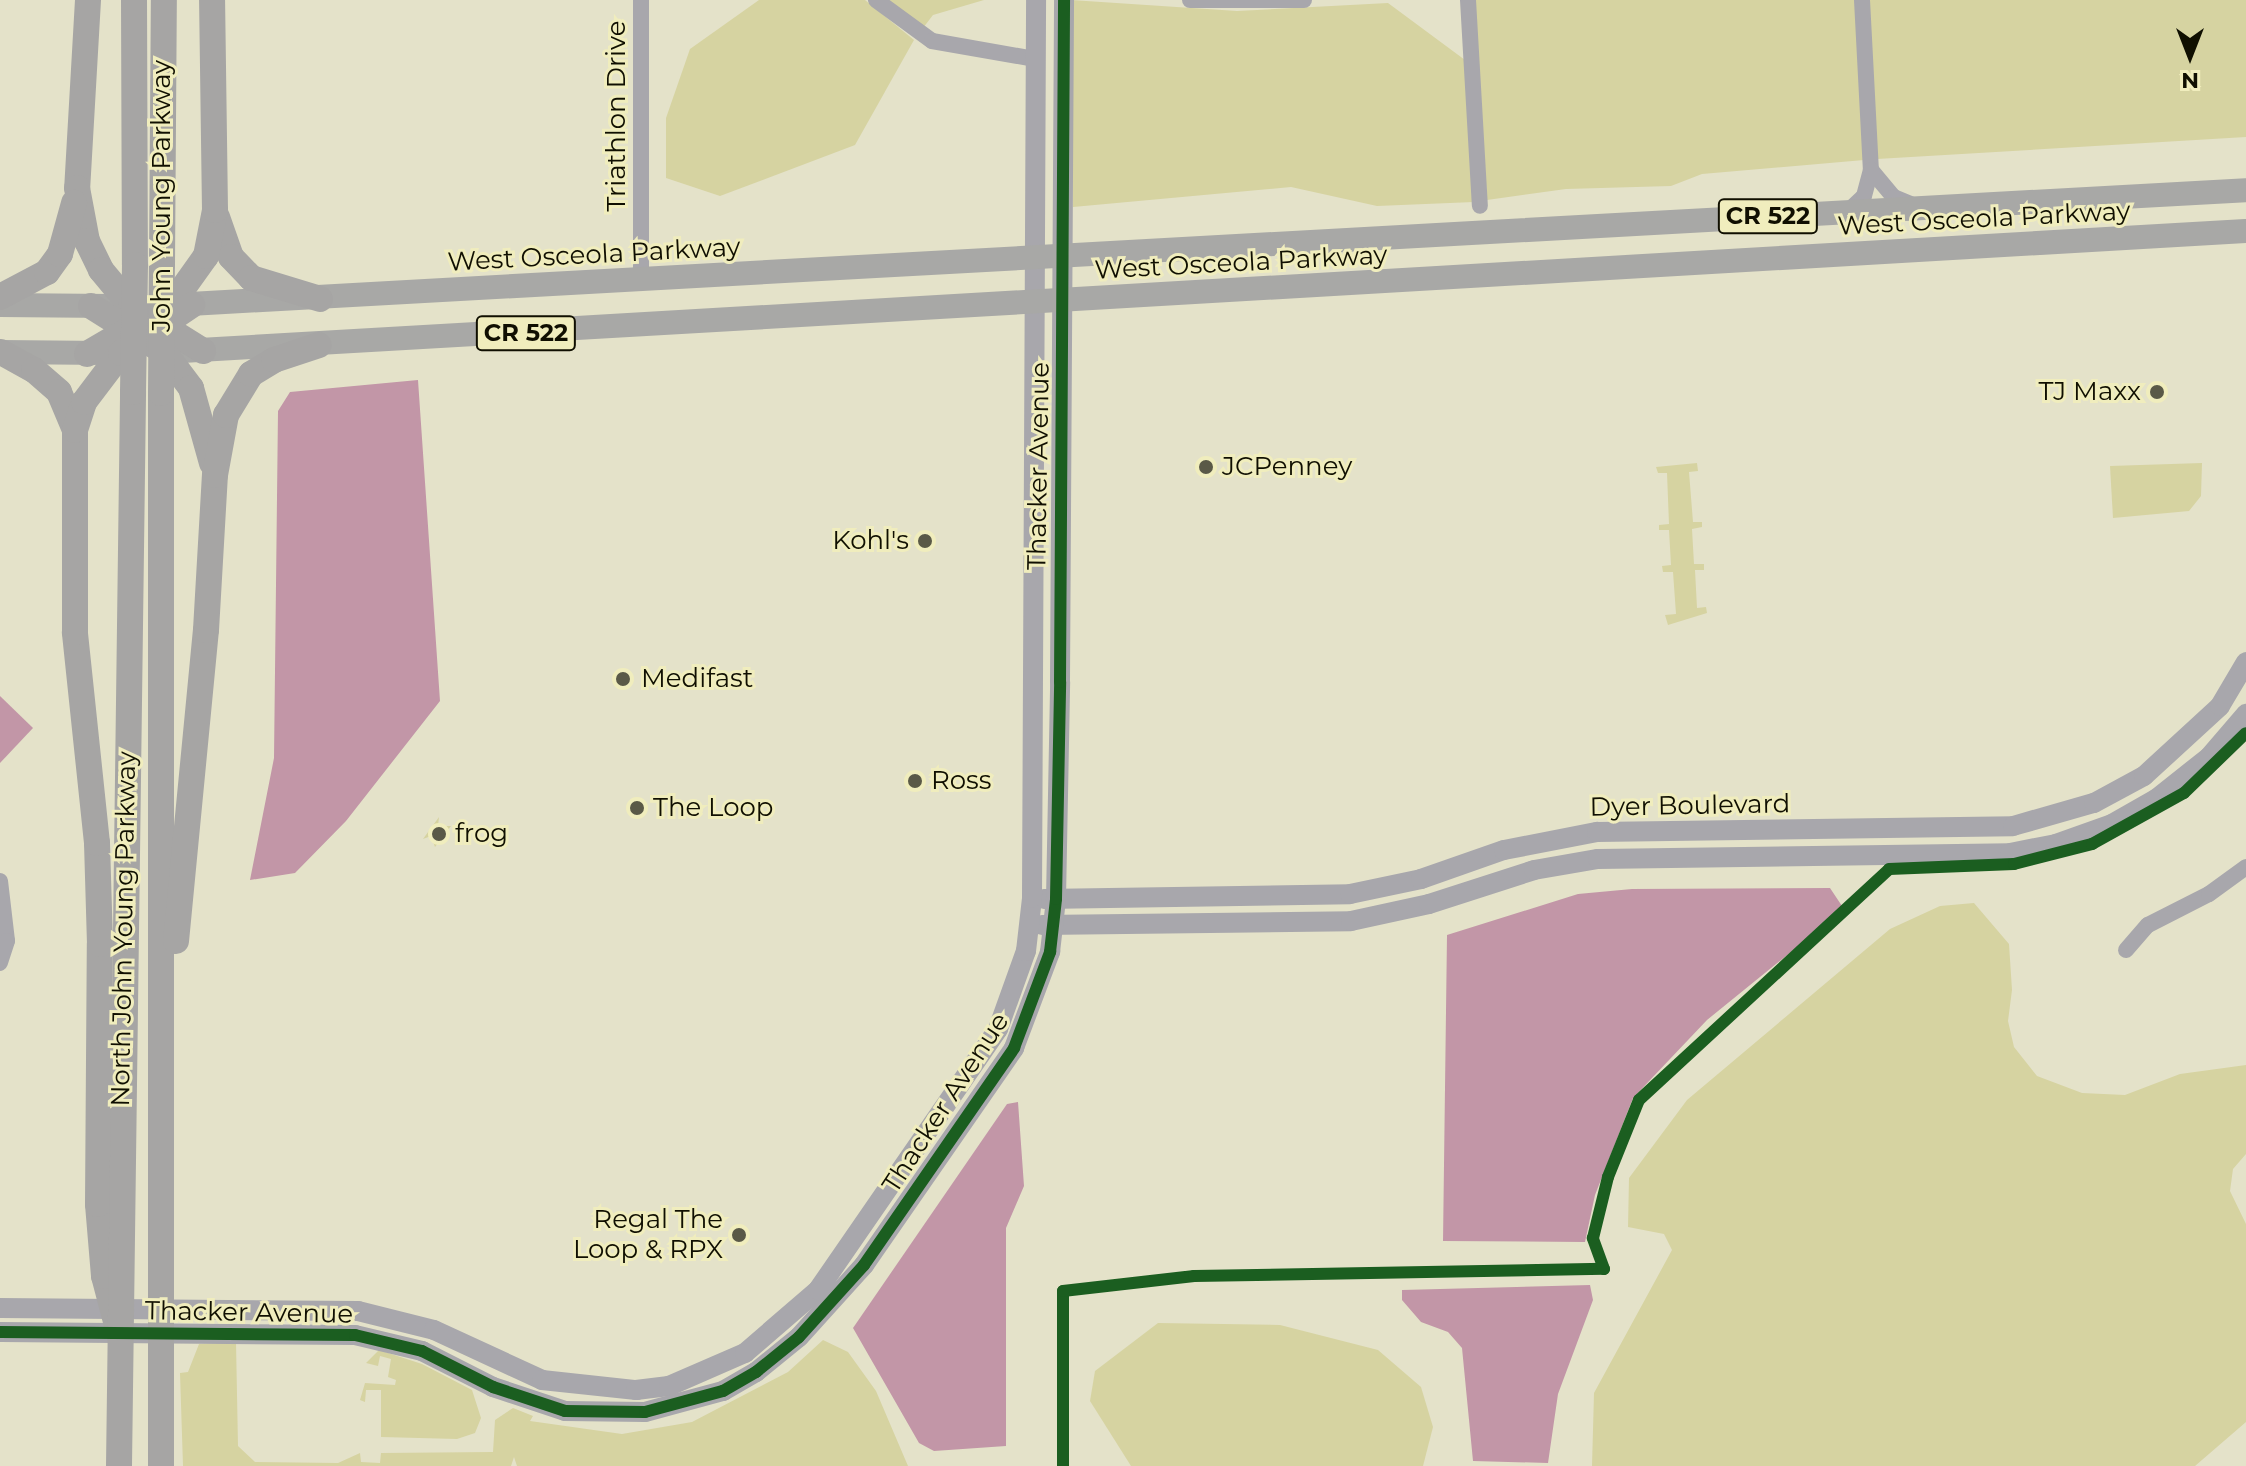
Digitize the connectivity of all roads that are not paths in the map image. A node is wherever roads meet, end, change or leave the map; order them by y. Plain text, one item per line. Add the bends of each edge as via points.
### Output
1 (88, 0) edge
2 (134, 0) edge
3 (164, 0) edge
4 (212, 0) edge
5 (641, 0) edge
6 (876, 0) edge
7 (1036, 0) edge
8 (1064, 0) edge
9 (1190, 0) edge
10 (1304, 0) edge
11 (1468, 0) edge
12 (1862, 0) edge
13 (1035, 59) junction
14 (1871, 170) junction
15 (77, 188) junction
16 (2246, 190) edge
17 (1480, 206) dead end
18 (1922, 208) junction
19 (215, 210) junction
20 (1847, 212) junction
21 (2246, 231) edge
22 (1064, 256) junction
23 (1032, 257) junction
24 (641, 280) junction
25 (0, 297) edge
26 (320, 299) junction
27 (1064, 301) junction
28 (1033, 304) junction
29 (0, 305) edge
30 (91, 306) joint
31 (156, 323) junction
32 (319, 345) junction
33 (203, 351) joint
34 (1, 352) edge
35 (121, 353) junction
36 (87, 354) junction
37 (133, 392) joint
38 (161, 393) joint
39 (75, 430) junction
40 (215, 475) junction
41 (2246, 662) edge
42 (1060, 682) junction
43 (1032, 684) junction
44 (1060, 703) junction
45 (1032, 705) junction
46 (2246, 714) edge
47 (1635, 830) junction
48 (1631, 856) junction
49 (2246, 867) edge
50 (0, 881) edge
51 (1350, 894) junction
52 (1032, 898) junction
53 (1056, 899) junction
54 (1351, 921) junction
55 (1030, 925) junction
56 (1053, 925) junction
57 (2126, 950) dead end
58 (0, 963) edge
59 (954, 1095) junction
60 (974, 1108) junction
61 (160, 1164) junction
62 (0, 1308) edge
63 (358, 1311) junction
64 (116, 1317) junction
65 (159, 1321) junction
66 (0, 1332) edge
67 (331, 1334) junction
68 (496, 1362) junction
69 (493, 1387) junction
70 (119, 1466) edge
71 (161, 1466) edge

1 - 15 highway
2 - 37 highway, John Young Parkway, bridge
3 - 38 highway, John Young Parkway, bridge
4 - 19 highway
5 - 24 street, Triathlon Drive
6 - 13 street via 932,41
7 - 13 street
8 - 22 street, Thacker Avenue
9 - 10 street
11 - 17 street
12 - 14 street
13 - 23 street, Thacker Avenue
14 - 18 street via 1894,197
14 - 20 street via 1864,196
15 - 25 highway via 65,240 47,272
15 - 31 highway via 82,225 95,259
16 - 18 main road, West Osceola Parkway / CR 522
18 - 20 main road, West Osceola Parkway / CR 522
19 - 26 highway via 222,240 242,270 275,288
19 - 31 highway via 206,256
20 - 22 main road, West Osceola Parkway / CR 522
21 - 27 main road, West Osceola Parkway / CR 522
22 - 23 main road, West Osceola Parkway / CR 522
22 - 27 street, Thacker Avenue
23 - 24 main road, West Osceola Parkway / CR 522
23 - 28 street, Thacker Avenue
24 - 26 main road, West Osceola Parkway / CR 522
26 - 31 main road, West Osceola Parkway / CR 522
27 - 28 main road, West Osceola Parkway / CR 522
27 - 42 street, Thacker Avenue
28 - 32 main road, West Osceola Parkway / CR 522
28 - 43 street, Thacker Avenue
29 - 30 main road
30 - 31 highway
31 - 33 highway
31 - 35 highway
31 - 36 highway
31 - 40 highway via 195,399
32 - 33 main road, West Osceola Parkway / CR 522
32 - 40 highway via 274,360 241,385 226,415
34 - 36 main road
34 - 39 highway via 59,392
35 - 36 main road
35 - 39 highway via 84,402
37 - 64 highway, North John Young Parkway
38 - 61 highway, North John Young Parkway
39 - 64 highway via 75,632 97,843 98,1204
40 - 61 highway
41 - 47 street, Dyer Boulevard via 2220,706 2173,754 2119,790 2049,818 1970,830
42 - 43 street
42 - 44 street, Thacker Avenue
43 - 45 street, Thacker Avenue
44 - 45 street
44 - 53 street, Thacker Avenue
45 - 52 street, Thacker Avenue
46 - 48 street, Dyer Boulevard via 2209,757 2156,799 2112,824 2056,844 1967,856
47 - 48 street
47 - 51 street, Dyer Boulevard via 1538,842 1421,879
48 - 54 street, Dyer Boulevard via 1534,870 1429,904
49 - 57 street via 2209,894 2148,925
50 - 58 street via 7,941
51 - 53 street, Dyer Boulevard
51 - 54 street
52 - 53 street, Dyer Boulevard
52 - 55 street, Thacker Avenue
53 - 56 street, Thacker Avenue
54 - 56 street, Dyer Boulevard
55 - 56 street, Dyer Boulevard
55 - 59 street, Thacker Avenue via 1017,981 998,1029
56 - 60 street, Thacker Avenue via 1040,988 1014,1048
59 - 60 street
59 - 68 street, Thacker Avenue via 818,1290 745,1353 682,1382 636,1390 573,1387
60 - 69 street, Thacker Avenue via 828,1307 780,1355 734,1385 678,1407 605,1415 565,1411
61 - 65 highway, North John Young Parkway
62 - 64 street
63 - 65 street, Thacker Avenue
63 - 67 street via 351,1325
63 - 68 street, Thacker Avenue via 434,1330
64 - 65 street, Thacker Avenue
64 - 66 street
64 - 70 highway, North John Young Parkway
65 - 67 street, Thacker Avenue
65 - 71 highway, North John Young Parkway
67 - 69 street, Thacker Avenue via 400,1344
68 - 69 street

